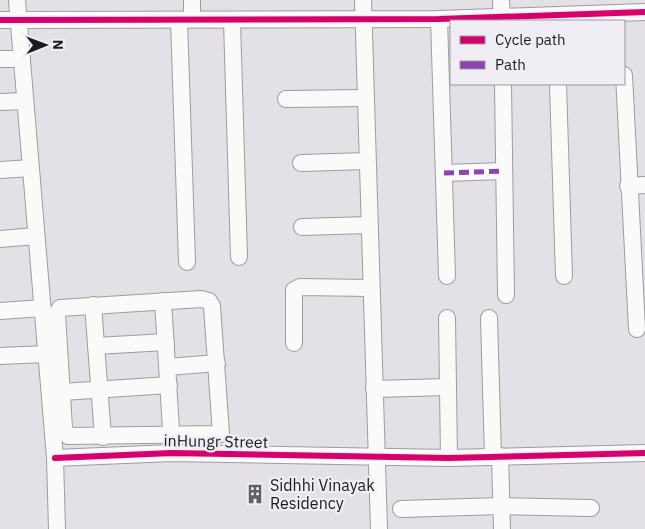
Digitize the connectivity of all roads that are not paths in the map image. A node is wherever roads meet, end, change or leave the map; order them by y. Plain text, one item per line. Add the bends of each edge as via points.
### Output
1 (17, 0) edge
2 (192, 0) edge
3 (363, 0) edge
4 (501, 0) edge
5 (645, 12) edge
6 (621, 16) edge
7 (556, 18) edge
8 (19, 19) junction
9 (363, 19) junction
10 (439, 19) junction
11 (0, 20) edge
12 (186, 20) junction
13 (502, 20) edge
14 (232, 21) junction
15 (0, 59) edge
16 (22, 59) junction
17 (503, 85) edge
18 (558, 85) edge
19 (624, 85) edge
20 (366, 98) junction
21 (286, 99) dead end
22 (25, 101) junction
23 (0, 102) edge
24 (367, 161) junction
25 (301, 163) dead end
26 (31, 168) junction
27 (0, 170) edge
28 (504, 171) junction
29 (444, 173) junction
30 (645, 185) edge
31 (628, 186) junction
32 (370, 225) junction
33 (302, 227) dead end
34 (36, 236) junction
35 (0, 239) edge
36 (239, 257) dead end
37 (187, 262) dead end
38 (447, 276) dead end
39 (564, 276) dead end
40 (371, 288) junction
41 (506, 295) dead end
42 (163, 301) junction
43 (93, 305) junction
44 (43, 308) junction
45 (0, 311) edge
46 (447, 318) dead end
47 (489, 318) dead end
48 (638, 329) dead end
49 (166, 342) junction
50 (294, 343) dead end
51 (96, 346) junction
52 (46, 354) junction
53 (0, 356) edge
54 (217, 363) junction
55 (168, 367) junction
56 (169, 385) junction
57 (448, 387) junction
58 (100, 390) junction
59 (374, 390) junction
60 (62, 392) junction
61 (172, 435) junction
62 (102, 437) junction
63 (172, 453) junction
64 (645, 453) edge
65 (496, 457) junction
66 (55, 458) junction
67 (376, 458) junction
68 (449, 458) junction
69 (501, 506) junction
70 (591, 508) dead end
71 (402, 510) dead end
72 (57, 529) edge
73 (379, 529) edge
74 (502, 529) edge

1 - 8 street
2 - 12 street
3 - 9 street
4 - 13 street
5 - 6 street
6 - 7 street
7 - 13 street
8 - 11 street
8 - 12 street
8 - 16 street
9 - 10 street
9 - 14 street
9 - 20 street
10 - 13 street
10 - 29 street
12 - 14 street
12 - 37 street
14 - 36 street
15 - 16 street
16 - 22 street
17 - 28 street
18 - 39 street
19 - 31 street
20 - 21 street
20 - 24 street
22 - 23 street
22 - 26 street
24 - 25 street
24 - 32 street
26 - 27 street
26 - 34 street
28 - 29 street
28 - 41 street
29 - 38 street
30 - 31 street
31 - 48 street
32 - 33 street
32 - 40 street
34 - 35 street
34 - 44 street
40 - 50 street via 300,287 294,290
40 - 59 street
42 - 43 street
42 - 49 street
42 - 54 street via 209,301
43 - 51 street
43 - 60 street via 64,307 58,311
44 - 45 street
44 - 52 street
46 - 57 street
47 - 65 street
49 - 51 street
49 - 55 street
51 - 58 street
52 - 53 street
52 - 66 street
54 - 55 street
54 - 61 street via 222,434
55 - 56 street
56 - 58 street
56 - 61 street
57 - 59 street
57 - 68 street
58 - 60 street
58 - 62 street
59 - 67 street
60 - 62 street via 64,428 68,436
61 - 62 street
61 - 63 street
63 - 66 street, inHungr Street
63 - 67 street, inHungr Street
64 - 65 street, inHungr Street
65 - 68 street, inHungr Street
65 - 69 street
66 - 72 street
67 - 68 street, inHungr Street
67 - 73 street
69 - 70 street
69 - 71 street
69 - 74 street

